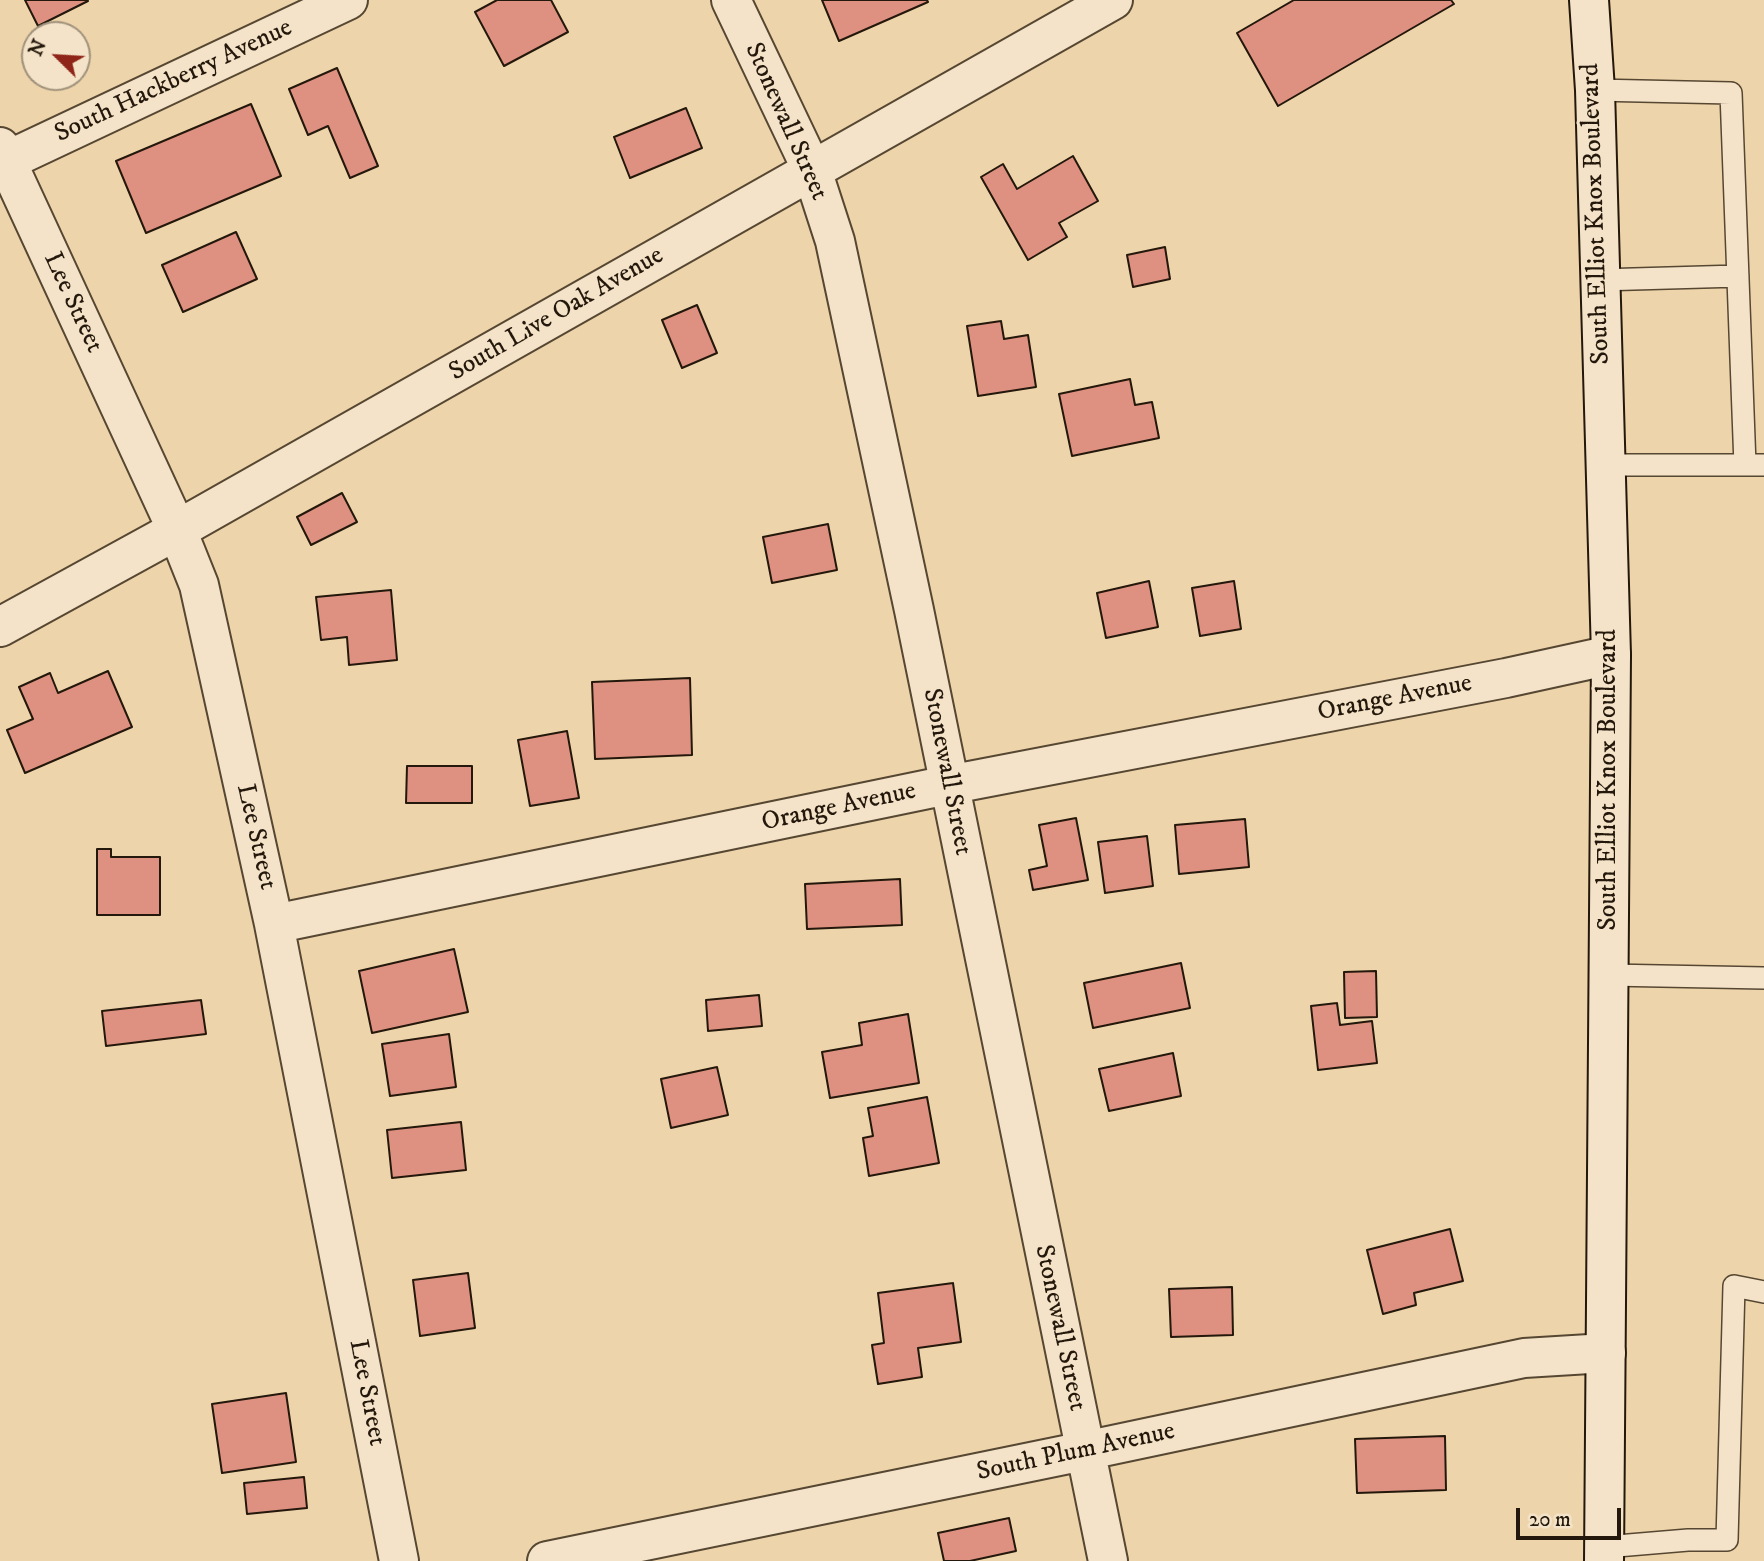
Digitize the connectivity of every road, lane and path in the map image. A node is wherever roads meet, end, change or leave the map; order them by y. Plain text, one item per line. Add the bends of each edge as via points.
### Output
1 (348, 0) edge
2 (731, 0) edge
3 (1114, 0) edge
4 (1589, 0) edge
5 (1595, 90) junction
6 (2, 157) edge
7 (812, 170) junction
8 (1738, 276) junction
9 (1599, 280) junction
10 (1605, 465) junction
11 (1755, 465) edge
12 (177, 530) junction
13 (0, 627) edge
14 (1611, 655) junction
15 (948, 785) junction
16 (274, 924) junction
17 (1609, 975) junction
18 (1764, 978) edge
19 (1764, 1292) edge
20 (1606, 1353) junction
21 (1084, 1451) junction
22 (1604, 1554) edge
23 (399, 1561) edge
24 (547, 1561) edge
25 (1108, 1561) edge

1 - 6 street, South Hackberry Avenue
2 - 7 street, Stonewall Street
3 - 7 street, South Live Oak Avenue
4 - 5 street, South Elliot Knox Boulevard
5 - 8 lane via 1731,93
5 - 9 street, South Elliot Knox Boulevard
6 - 12 street, Lee Street
7 - 12 street, South Live Oak Avenue
7 - 15 street, Stonewall Street via 835,241
8 - 9 lane
8 - 11 lane
9 - 10 street, South Elliot Knox Boulevard
10 - 11 lane
10 - 14 street, South Elliot Knox Boulevard
12 - 13 street, South Live Oak Avenue
12 - 16 street, Lee Street via 199,585
14 - 15 street, Orange Avenue
14 - 17 street, South Elliot Knox Boulevard
15 - 16 street, Orange Avenue
15 - 21 street, Stonewall Street
16 - 23 street, Lee Street
17 - 18 lane
17 - 20 street, South Elliot Knox Boulevard
19 - 22 lane via 1734,1286 1727,1540 1688,1540
20 - 21 street, South Plum Avenue via 1524,1358
20 - 22 street, South Elliot Knox Boulevard
21 - 24 street, South Plum Avenue
21 - 25 street, Stonewall Street

